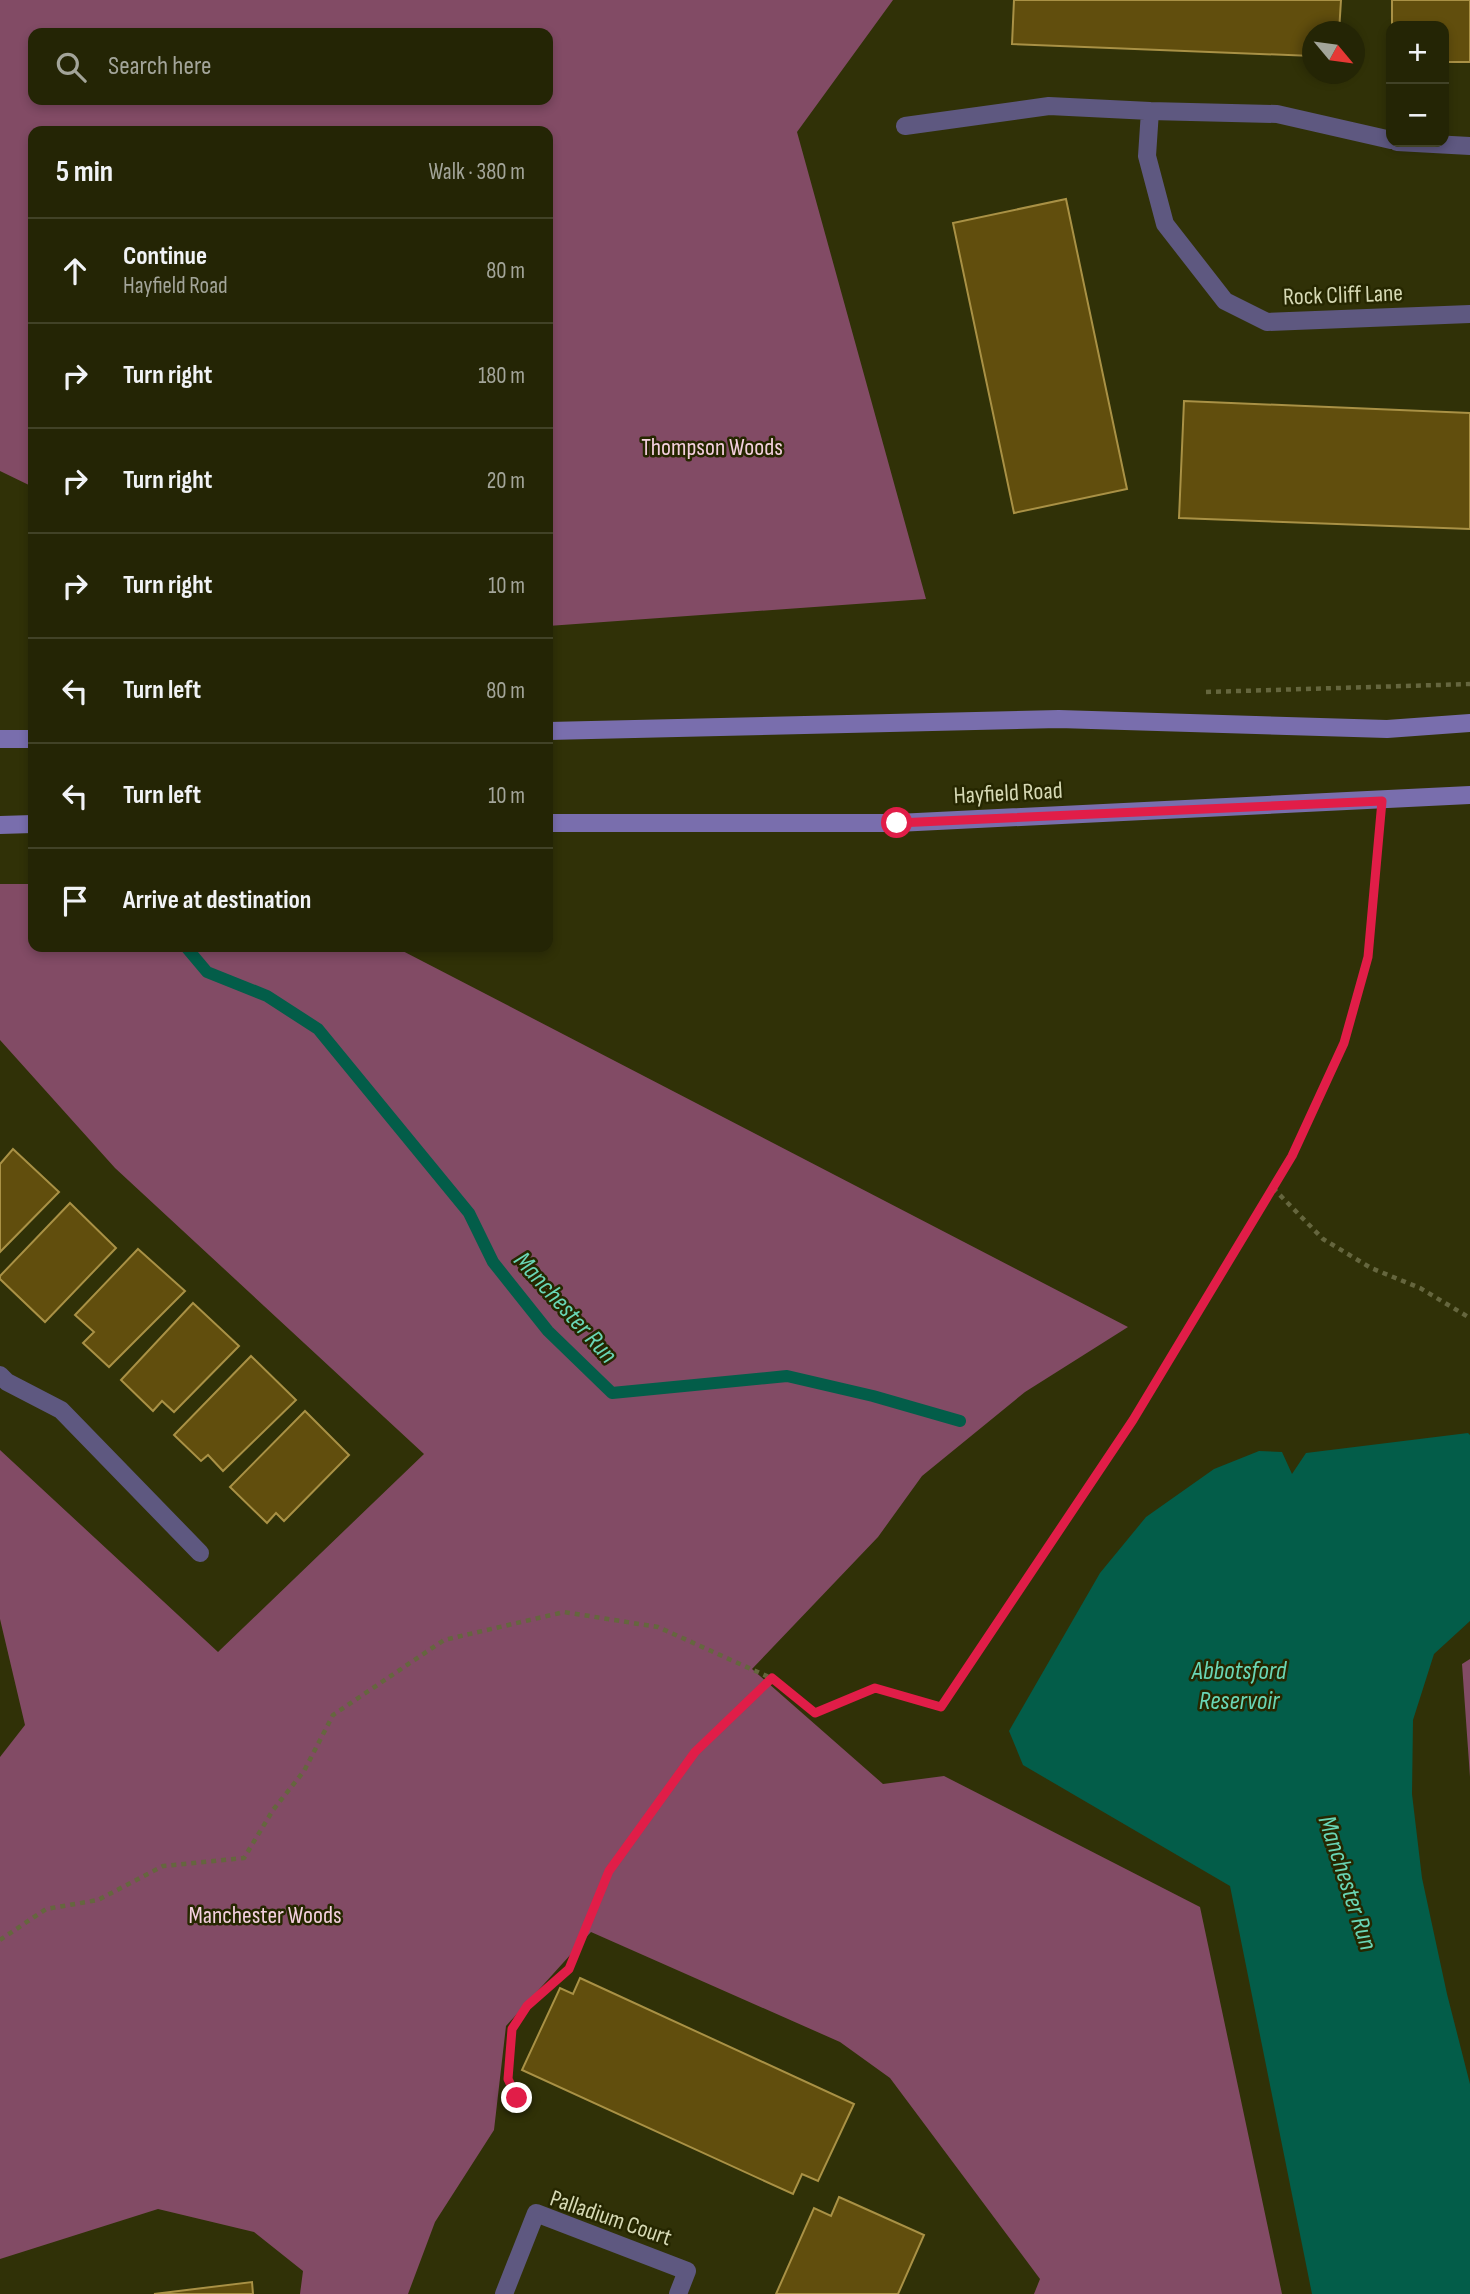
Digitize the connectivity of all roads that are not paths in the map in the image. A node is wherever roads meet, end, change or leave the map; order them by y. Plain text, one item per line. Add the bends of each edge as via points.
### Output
1 (1150, 111) junction
2 (905, 125) dead end
3 (1386, 139) edge
4 (1449, 145) edge
5 (1470, 146) edge
6 (1470, 314) edge
7 (1470, 723) edge
8 (553, 731) edge
9 (0, 739) edge
10 (28, 739) edge
11 (1470, 795) edge
12 (553, 823) edge
13 (28, 824) edge
14 (0, 825) edge
15 (0, 1375) edge
16 (200, 1553) dead end
17 (504, 2294) edge
18 (678, 2294) edge

1 - 2 street via 1049,106
1 - 3 street via 1277,114
1 - 6 street, Rock Cliff Lane via 1147,156 1165,224 1226,301 1267,322
4 - 5 street
7 - 8 main road via 1387,729 1059,719
9 - 10 main road
11 - 12 main road, Hayfield Road via 897,823
13 - 14 main road
15 - 16 street via 61,1410
17 - 18 street, Palladium Court via 536,2213 687,2270

